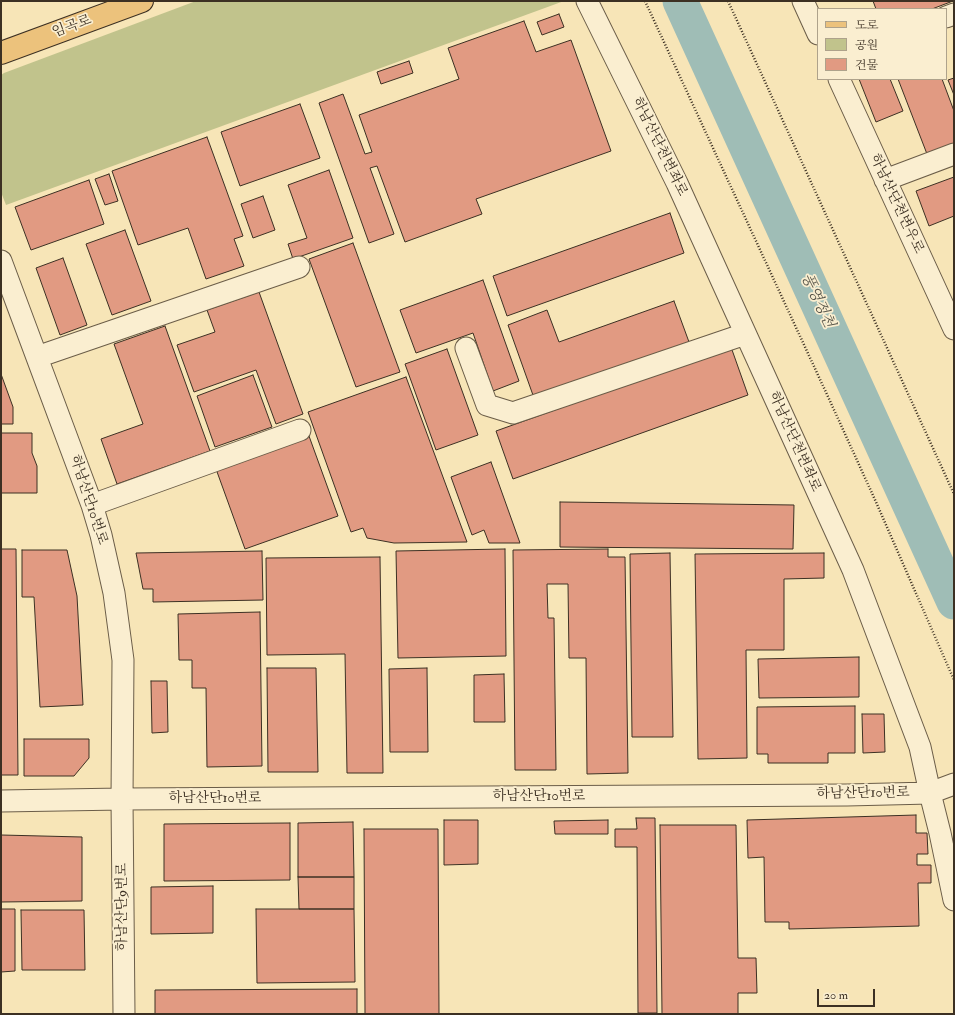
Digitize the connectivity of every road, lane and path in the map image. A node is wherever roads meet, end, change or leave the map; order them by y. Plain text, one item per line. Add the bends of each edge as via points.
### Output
1 (142, 1) edge
2 (587, 1) edge
3 (645, 1) edge
4 (728, 1) edge
5 (803, 1) edge
6 (817, 32) edge
7 (1, 53) edge
8 (839, 80) edge
9 (954, 154) edge
10 (885, 180) junction
11 (1, 261) edge
12 (299, 267) dead end
13 (954, 329) edge
14 (745, 334) junction
15 (466, 348) dead end
16 (37, 357) junction
17 (300, 430) dead end
18 (954, 494) edge
19 (92, 505) junction
20 (954, 680) edge
21 (952, 785) edge
22 (930, 793) junction
23 (122, 799) junction
24 (1, 801) edge
25 (954, 900) edge
26 (124, 1014) edge

1 - 7 main road, 임곡로
2 - 14 street, 하남산단천변좌로 via 677,183
3 - 20 path via 876,502
4 - 18 path
5 - 6 street
8 - 10 street, 하남산단천변우로
9 - 10 street
10 - 13 street, 하남산단천변우로
11 - 16 street, 하남산단10번로
12 - 16 street
14 - 15 street via 513,413 487,405
14 - 22 street, 하남산단천변좌로 via 853,570 920,747
16 - 19 street, 하남산단10번로
17 - 19 street
19 - 23 street, 하남산단10번로 via 114,593 123,660
21 - 22 street, 하남산단10번로
22 - 23 street, 하남산단10번로
22 - 25 street, 하남산단천변좌로
23 - 24 street, 하남산단10번로
23 - 26 street, 하남산단9번로

